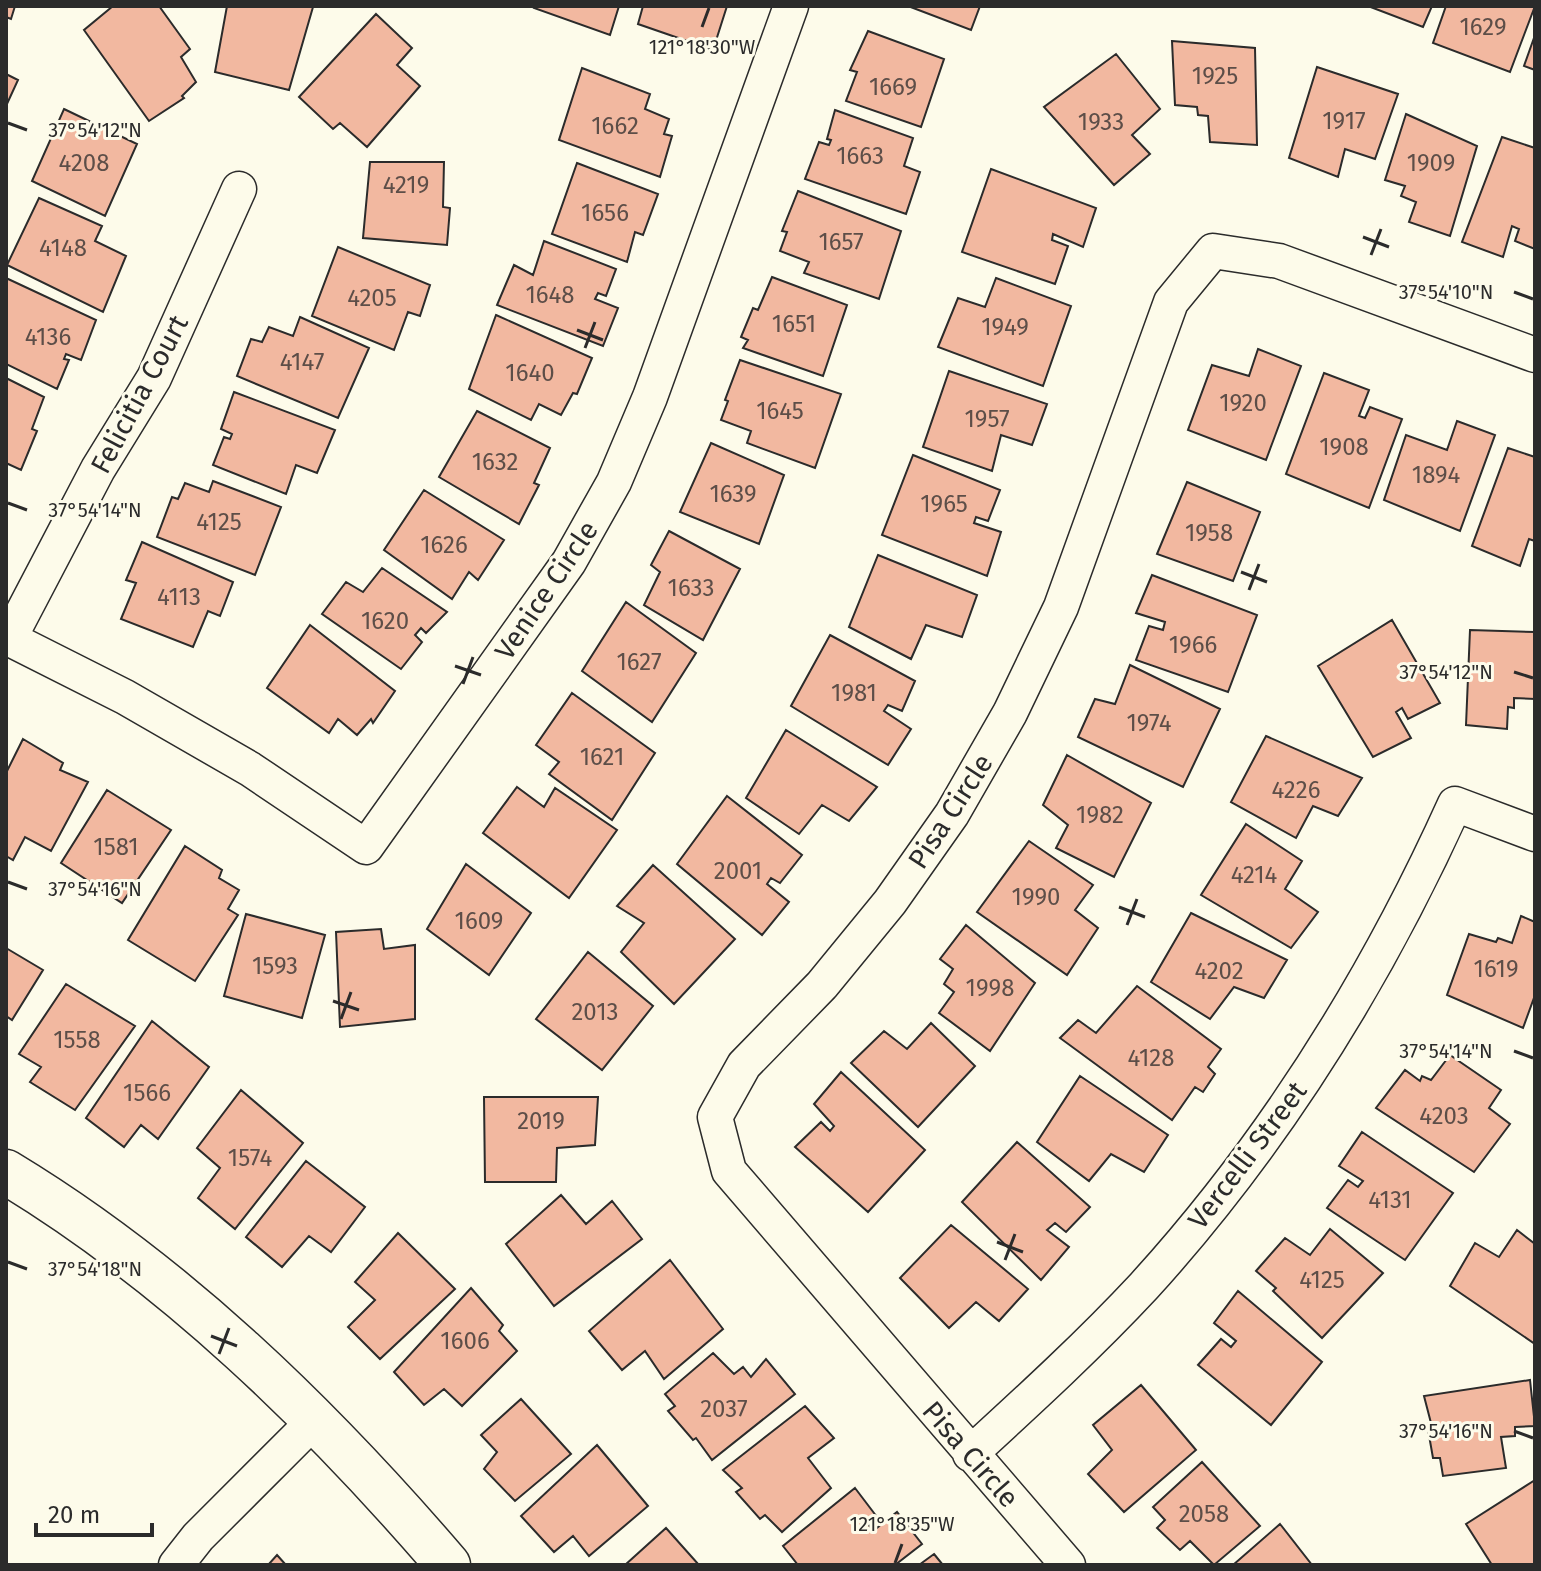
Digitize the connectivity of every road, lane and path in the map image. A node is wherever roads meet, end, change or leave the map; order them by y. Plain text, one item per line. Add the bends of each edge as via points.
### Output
1 (791, 6) edge
2 (239, 189) dead end
3 (1535, 355) edge
4 (7, 638) edge
5 (1535, 834) edge
6 (6, 1172) edge
7 (315, 1420) junction
8 (970, 1454) junction
9 (176, 1565) edge
10 (448, 1565) edge
11 (1068, 1565) edge

1 - 4 street, Venice Circle via 650,397 614,482 569,562 366,847 250,769 125,697
2 - 4 street, Felicitia Court via 154,378
3 - 8 street, Pisa Circle via 1279,261 1213,251 1171,302 1061,607 1010,713 952,814 822,985 744,1065 715,1117 729,1171
5 - 8 street, Vercelli Street via 1455,804 1375,965 1306,1078 1229,1185 1145,1285
6 - 7 street via 130,1257 215,1326
7 - 9 street
7 - 10 street
8 - 11 street, Pisa Circle

